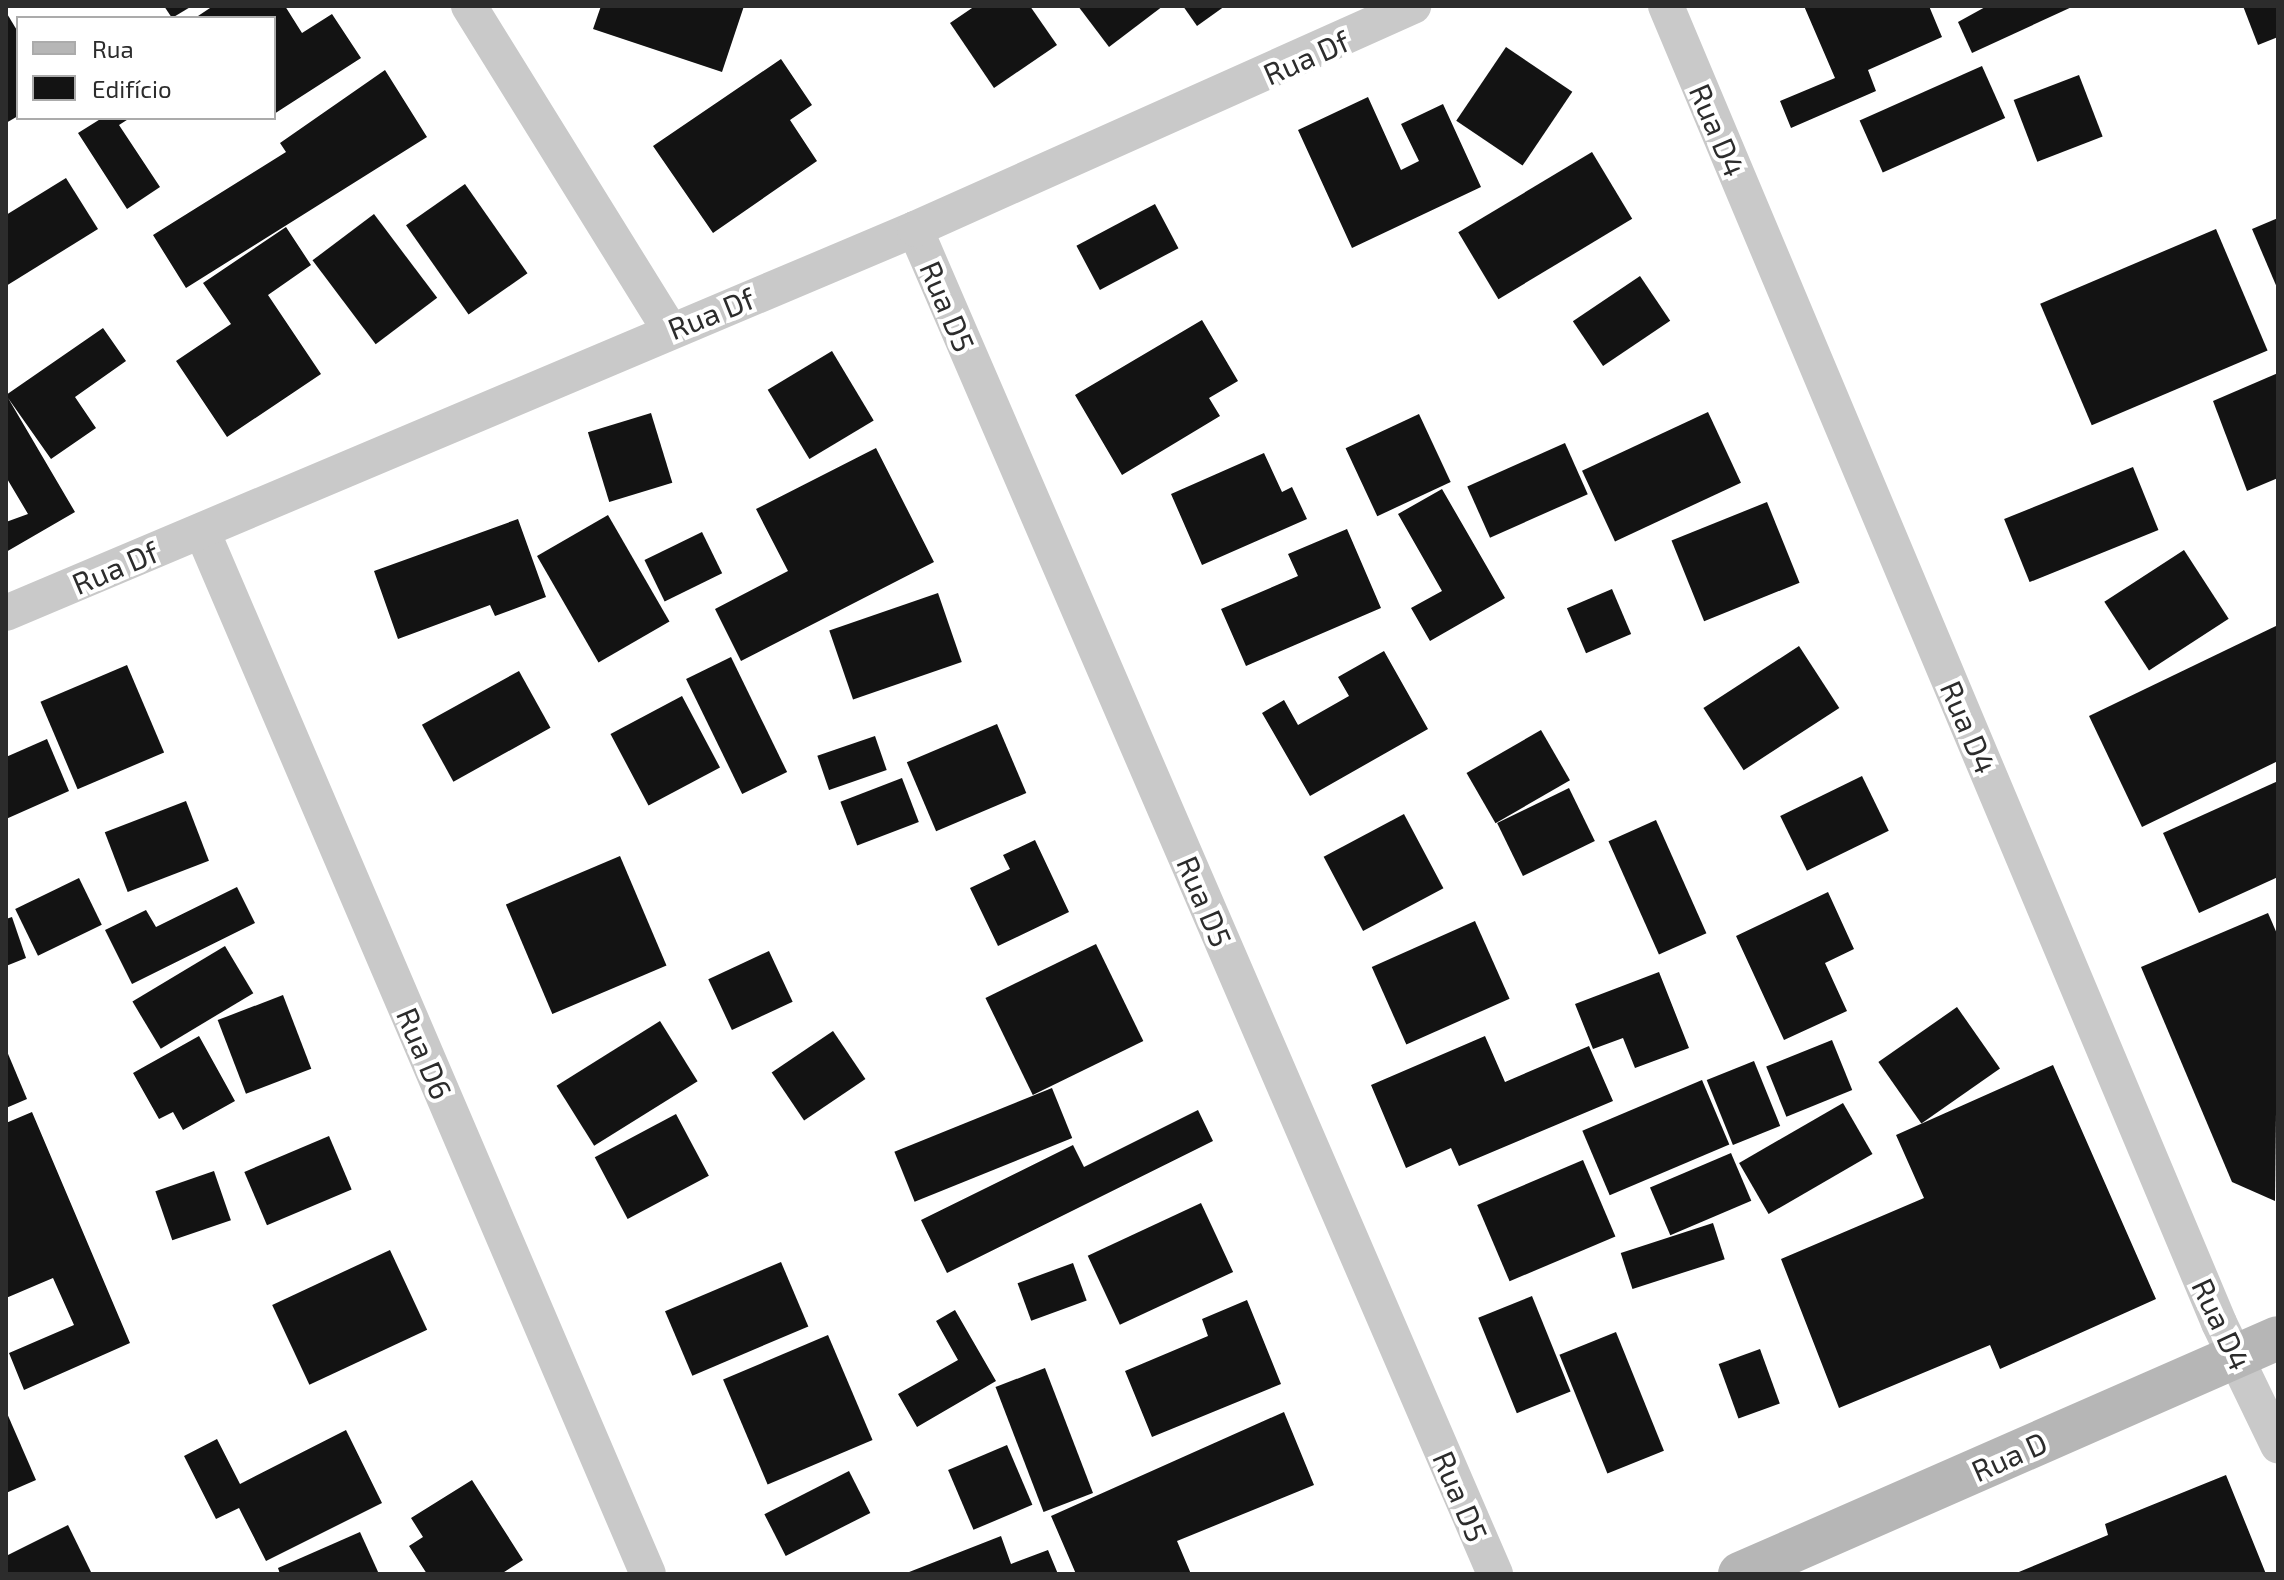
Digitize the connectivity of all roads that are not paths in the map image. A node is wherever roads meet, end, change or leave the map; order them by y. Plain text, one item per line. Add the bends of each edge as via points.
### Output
1 (469, 6) edge
2 (1413, 6) edge
3 (1666, 6) edge
4 (1368, 17) edge
5 (915, 229) junction
6 (669, 329) junction
7 (202, 531) junction
8 (6, 613) edge
9 (2278, 1338) edge
10 (2236, 1356) junction
11 (2278, 1445) edge
12 (648, 1574) edge
13 (1495, 1574) edge
14 (1740, 1574) edge

1 - 6 street
2 - 4 street, Rua Df
3 - 10 street, Rua D4
4 - 5 street, Rua Df
5 - 6 street, Rua Df
5 - 13 street, Rua D5
6 - 7 street, Rua Df
7 - 8 street, Rua Df
7 - 12 street, Rua D6
9 - 10 street, Rua D
10 - 11 street, Rua D4
10 - 14 street, Rua D

